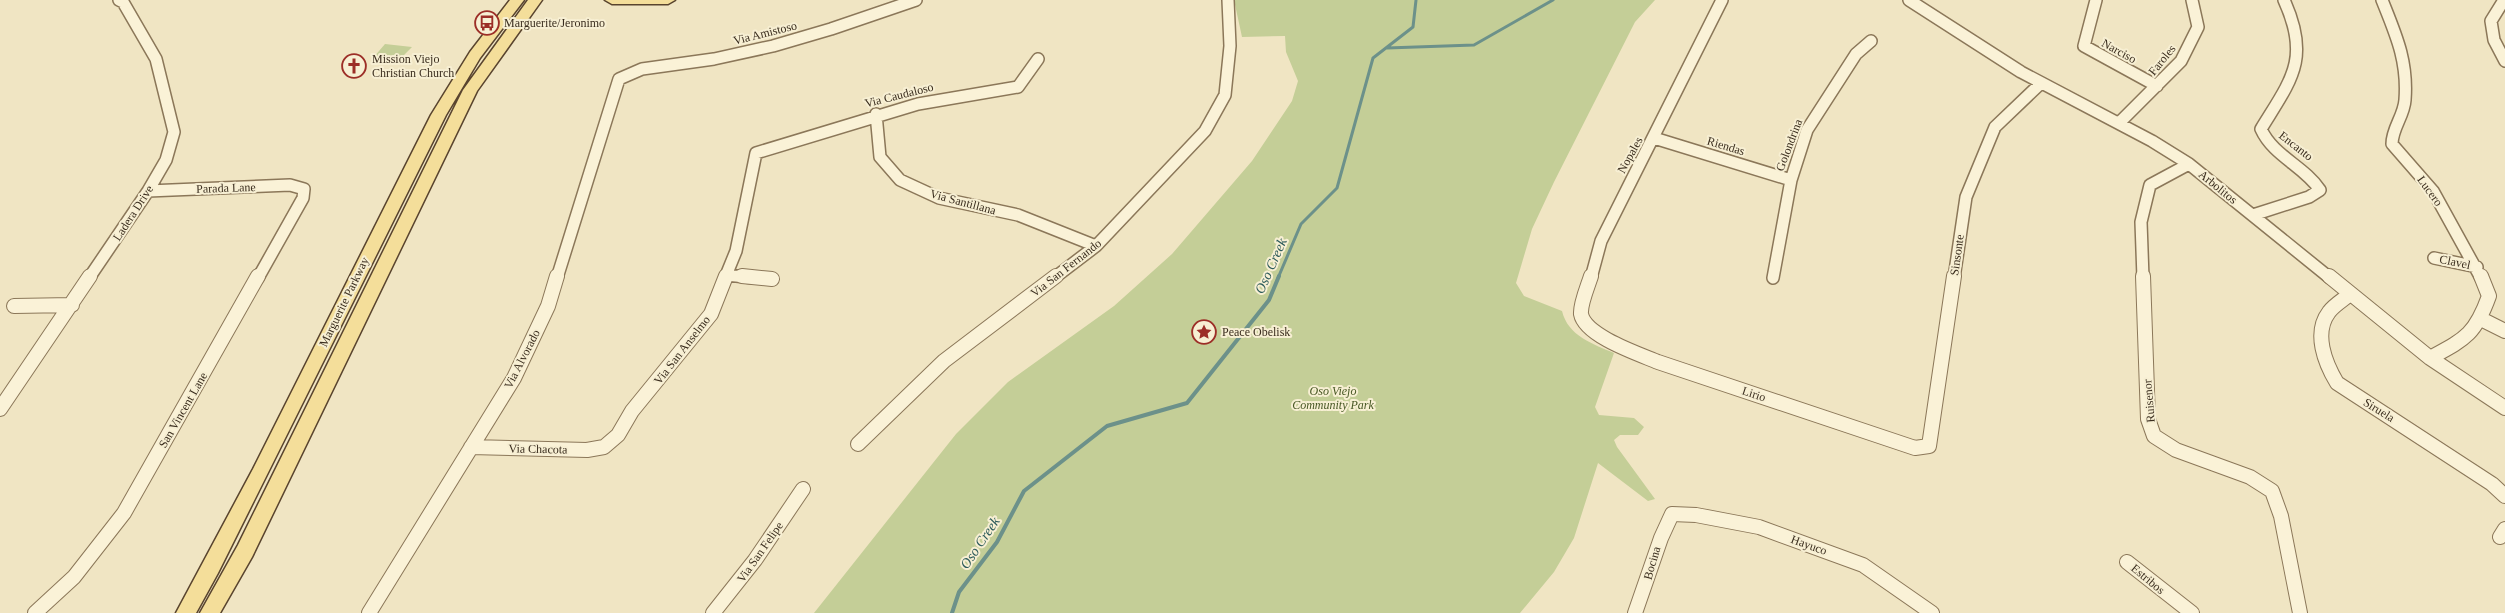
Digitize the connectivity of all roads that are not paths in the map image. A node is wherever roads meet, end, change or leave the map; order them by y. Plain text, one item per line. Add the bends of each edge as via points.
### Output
1 (119, 0) edge
2 (517, 0) edge
3 (535, 0) edge
4 (612, 0) edge
5 (668, 0) edge
6 (916, 0) edge
7 (1228, 0) edge
8 (1722, 0) edge
9 (1909, 0) edge
10 (2096, 0) edge
11 (2192, 0) edge
12 (2284, 0) edge
13 (2382, 0) edge
14 (2504, 0) edge
15 (1871, 41) dead end
16 (1038, 59) dead end
17 (2505, 61) edge
18 (619, 79) joint
19 (2040, 84) junction
20 (2157, 86) junction
21 (876, 114) junction
22 (2118, 123) junction
23 (1654, 138) junction
24 (756, 152) joint
25 (2189, 164) junction
26 (1791, 180) junction
27 (304, 189) joint
28 (148, 191) junction
29 (2253, 216) junction
30 (1096, 246) junction
31 (2434, 258) dead end
32 (2477, 266) junction
33 (726, 275) junction
34 (1773, 278) dead end
35 (772, 279) dead end
36 (2350, 294) junction
37 (72, 305) junction
38 (14, 306) dead end
39 (2481, 319) junction
40 (1587, 327) joint
41 (2505, 331) edge
42 (2430, 358) junction
43 (2505, 408) edge
44 (0, 409) edge
45 (858, 444) dead end
46 (471, 447) junction
47 (604, 447) joint
48 (1925, 448) joint
49 (803, 489) dead end
50 (2505, 496) edge
51 (1672, 514) joint
52 (2128, 562) dead end
53 (34, 613) edge
54 (186, 613) edge
55 (210, 613) edge
56 (369, 613) edge
57 (713, 613) edge
58 (1635, 613) edge
59 (1932, 613) edge
60 (2192, 613) edge
61 (2300, 613) edge

1 - 28 street, Ladera Drive via 156,59 174,132 166,160
2 - 54 main road, Marguerite Parkway via 491,32 444,103 268,457
3 - 55 main road, Marguerite Parkway via 470,90 245,551
4 - 5 main road
6 - 18 street, Via Amistoso via 776,45 636,71
7 - 30 street, Via San Fernando via 1230,46 1225,95 1205,131
8 - 23 street, Nopales
9 - 19 street, Arbolitos
10 - 20 street, Narciso via 2084,46
11 - 20 street, Faroles via 2198,27 2180,61
12 - 29 street, Encanto via 2292,16 2297,42 2295,69 2261,129 2268,142 2314,178 2320,190 2310,197
13 - 32 street, Lucero via 2403,53 2405,102 2392,133 2392,144 2433,191
14 - 17 street via 2491,21 2494,40
15 - 26 street, Golondrina via 1856,54 1808,130
16 - 21 street, Via Caudaloso via 1018,87 954,95
18 - 46 street, Via Alvorado via 548,306 514,378
19 - 22 street, Arbolitos
19 - 48 street, Sinsonte via 1995,127 1966,197 1931,436 1929,446
20 - 22 street, Faroles
21 - 24 street, Via Caudaloso
21 - 30 street, Via Santillana via 880,157 900,180 939,198 1018,215
22 - 25 street, Arbolitos
23 - 26 street, Riendas
23 - 40 street, Nopales via 1600,241 1581,313
24 - 33 street, Via San Anselmo via 736,251
25 - 29 street, Arbolitos
25 - 61 street, Ruisenor via 2150,185 2141,222 2148,419 2154,436 2176,450 2250,477 2272,491 2282,516
26 - 34 street, Golondrina
27 - 28 street, Parada Lane via 290,185
27 - 53 street, San Vincent Lane via 303,198 124,513 74,577
28 - 37 street, Ladera Drive
29 - 36 street, Arbolitos
30 - 45 street, Via San Fernando via 944,361
31 - 32 street, Clavel
32 - 39 street, Lucero via 2489,296
33 - 35 street
33 - 47 street, Via San Anselmo via 711,314 632,412 618,435
36 - 42 street, Arbolitos
36 - 50 street, Siruela via 2326,315 2322,344 2328,369 2336,383
37 - 38 street
37 - 44 street, Ladera Drive
39 - 41 street
39 - 42 street, Lucero via 2471,335
40 - 48 street, Lirio via 1658,362 1915,448
42 - 43 street, Arbolitos
46 - 47 street, Via Chacota via 587,450
46 - 56 street, Via Alvorado
49 - 57 street, Via San Felipe via 749,568
51 - 58 street, Bocina via 1660,533
51 - 59 street, Hayuco via 1696,515 1759,527 1863,565
52 - 60 street, Estribos

